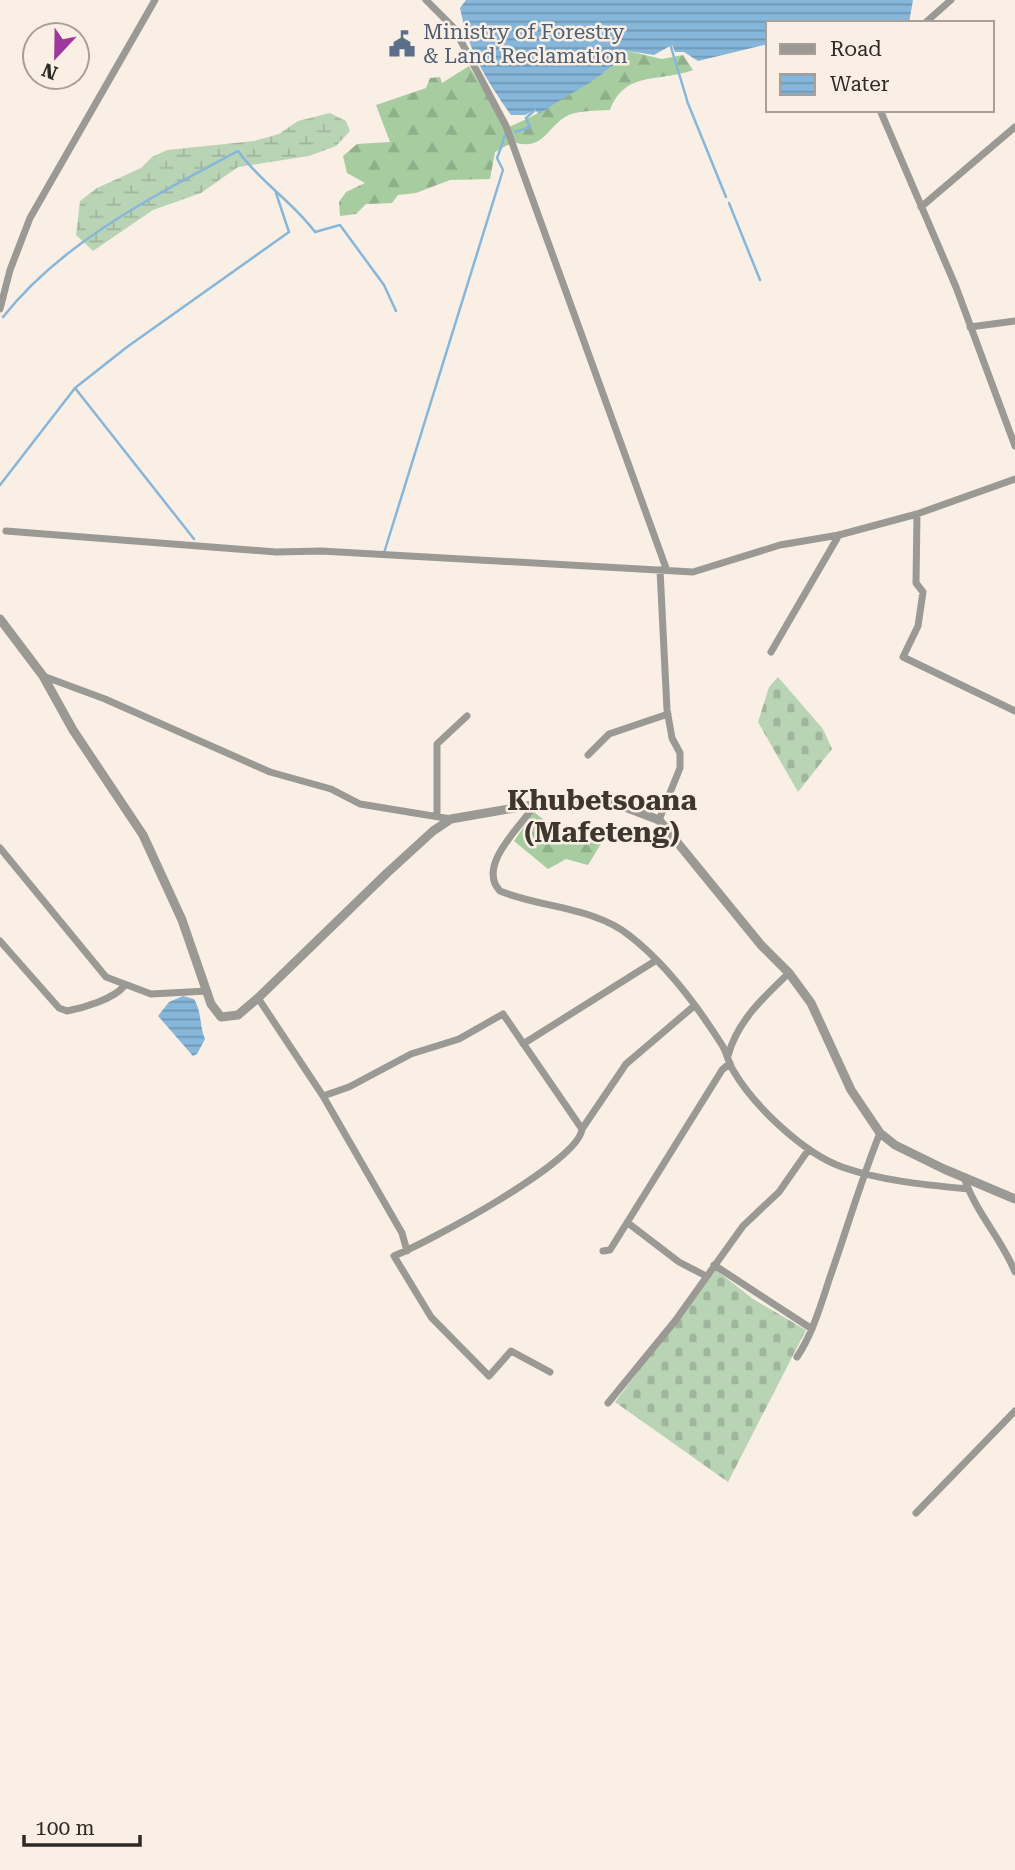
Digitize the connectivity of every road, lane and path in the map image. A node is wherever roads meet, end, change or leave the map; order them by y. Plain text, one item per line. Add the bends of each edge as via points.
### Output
1 (155, 0) edge
2 (426, 0) edge
3 (951, 0) edge
4 (927, 21) edge
5 (881, 112) edge
6 (1015, 127) edge
7 (921, 207) junction
8 (0, 309) edge
9 (1015, 321) edge
10 (970, 327) junction
11 (1015, 446) edge
12 (1015, 479) edge
13 (917, 514) junction
14 (6, 531) dead end
15 (839, 536) junction
16 (663, 569) junction
17 (0, 619) edge
18 (771, 652) dead end
19 (43, 676) junction
20 (1015, 711) edge
21 (668, 714) junction
22 (467, 716) dead end
23 (588, 755) dead end
24 (535, 805) junction
25 (437, 816) junction
26 (451, 819) junction
27 (659, 820) junction
28 (0, 848) edge
29 (0, 941) edge
30 (655, 961) junction
31 (789, 973) junction
32 (124, 986) junction
33 (206, 991) junction
34 (258, 998) junction
35 (694, 1006) junction
36 (523, 1044) junction
37 (729, 1060) junction
38 (323, 1096) junction
39 (582, 1129) junction
40 (880, 1133) junction
41 (809, 1149) junction
42 (864, 1172) junction
43 (964, 1177) junction
44 (968, 1189) junction
45 (1015, 1199) edge
46 (628, 1223) junction
47 (407, 1251) junction
48 (603, 1251) dead end
49 (714, 1265) junction
50 (1015, 1272) edge
51 (706, 1276) junction
52 (812, 1329) junction
53 (797, 1357) dead end
54 (550, 1372) dead end
55 (608, 1403) dead end
56 (1015, 1411) edge
57 (916, 1513) dead end

1 - 8 street via 30,218 9,270
2 - 16 street via 454,28 506,126
3 - 4 street
5 - 7 street
6 - 7 street
7 - 10 street
9 - 10 street
10 - 11 street
12 - 13 street
13 - 15 street
13 - 20 street via 916,583 923,592 918,626 903,657
14 - 16 street via 276,552
15 - 16 street via 780,545 693,572
15 - 18 street
16 - 21 street
17 - 19 street
19 - 25 street via 270,772 331,789 360,804
19 - 33 street via 143,835 182,920
21 - 23 street via 609,734
21 - 27 street via 680,768
22 - 25 street via 438,744
24 - 26 street
24 - 27 street via 612,802
24 - 30 street via 494,863 496,887 612,923
25 - 26 street
26 - 34 street via 387,873
27 - 31 street
28 - 32 street via 92,964
29 - 32 street via 67,1012
30 - 35 street
30 - 36 street
31 - 37 street via 732,1038
31 - 40 street via 811,1003 851,1090
32 - 33 street via 151,994
33 - 34 street via 221,1017 238,1015
34 - 38 street
35 - 37 street
35 - 39 street via 626,1064
36 - 38 street via 503,1014 459,1039 411,1054
36 - 39 street
37 - 41 street via 772,1119
37 - 46 street
38 - 47 street via 402,1233
39 - 47 street via 581,1139 567,1155 509,1195
40 - 42 street
40 - 43 street via 895,1145
41 - 42 street via 842,1167
41 - 49 street via 779,1192 743,1226
42 - 44 street
42 - 52 street via 848,1234
43 - 44 street
43 - 45 street
44 - 50 street
46 - 48 street via 610,1250
46 - 51 street via 679,1262
47 - 54 street via 394,1256 431,1317 489,1376 510,1352
49 - 51 street
49 - 52 street
51 - 55 street
52 - 53 street
56 - 57 street

